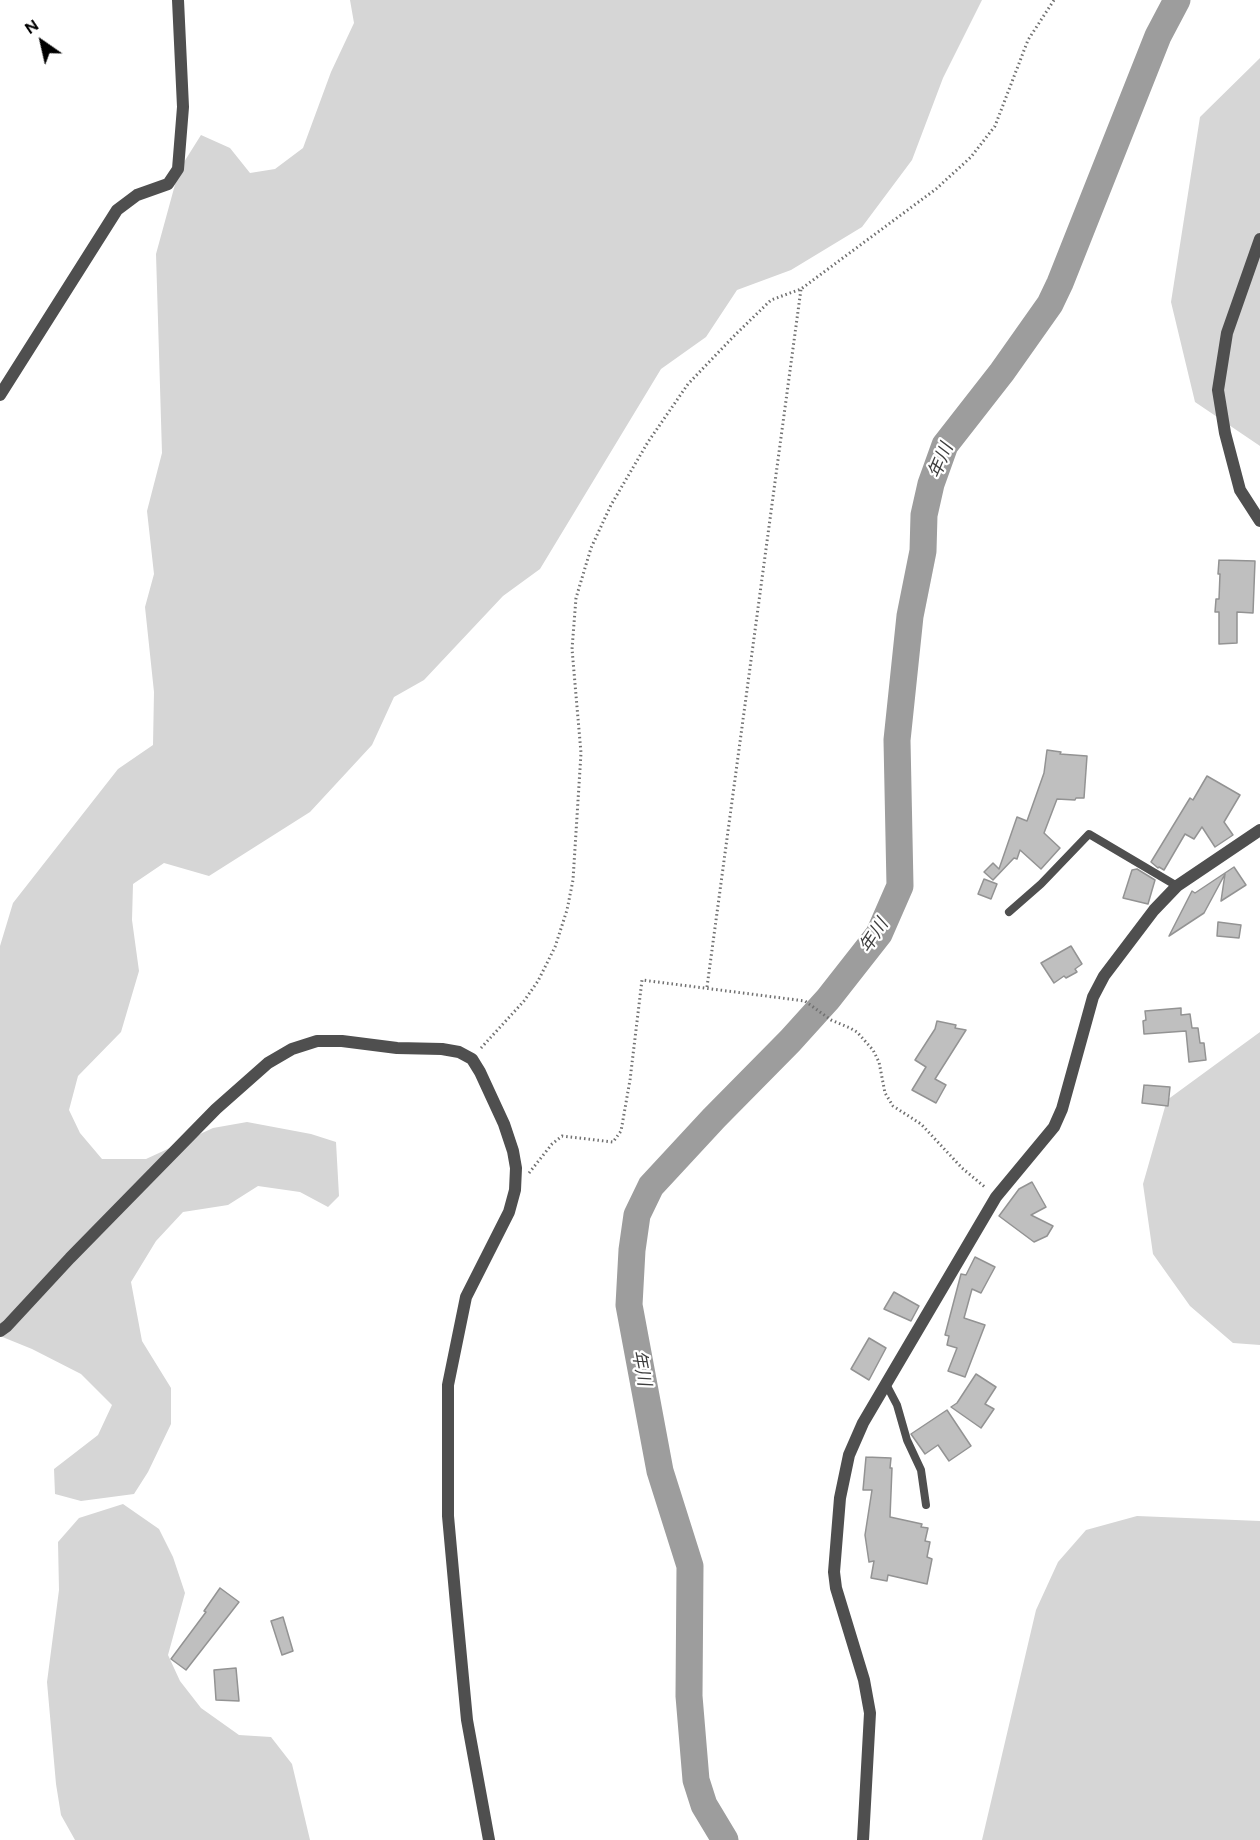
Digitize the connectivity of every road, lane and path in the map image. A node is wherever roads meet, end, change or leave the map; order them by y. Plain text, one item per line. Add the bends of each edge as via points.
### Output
1 (178, 0) edge
2 (1054, 0) edge
3 (1260, 239) edge
4 (801, 289) junction
5 (0, 395) edge
6 (1260, 521) edge
7 (1260, 830) edge
8 (1177, 886) junction
9 (1009, 912) dead end
10 (707, 987) junction
11 (472, 1059) junction
12 (515, 1190) junction
13 (996, 1197) junction
14 (0, 1331) edge
15 (886, 1384) junction
16 (926, 1505) dead end
17 (489, 1840) edge
18 (863, 1840) edge

1 - 5 street via 183,106 178,169 168,184 137,195 117,210
2 - 4 path via 1028,40 995,126 971,156 936,189
3 - 6 street via 1227,333 1218,390 1240,490
4 - 10 path
4 - 11 path via 771,300 688,384 648,442 591,548 576,598 572,649 580,753 573,880 567,910 538,981
7 - 8 street
8 - 9 lane via 1089,834
8 - 13 street via 1104,976 1093,997 1054,1127
10 - 12 path via 642,980 621,1131 613,1142 562,1136
10 - 13 path via 805,1001 831,1020 857,1032 879,1062 885,1093 893,1106 921,1124
11 - 12 street via 510,1142 516,1168
11 - 14 street via 442,1049 342,1041 317,1041 292,1049 268,1063 216,1109
12 - 17 street via 466,1297 448,1384 448,1516 467,1720
13 - 15 street
15 - 16 lane via 921,1470
15 - 18 street via 849,1455 840,1498 835,1559 836,1588 870,1713

